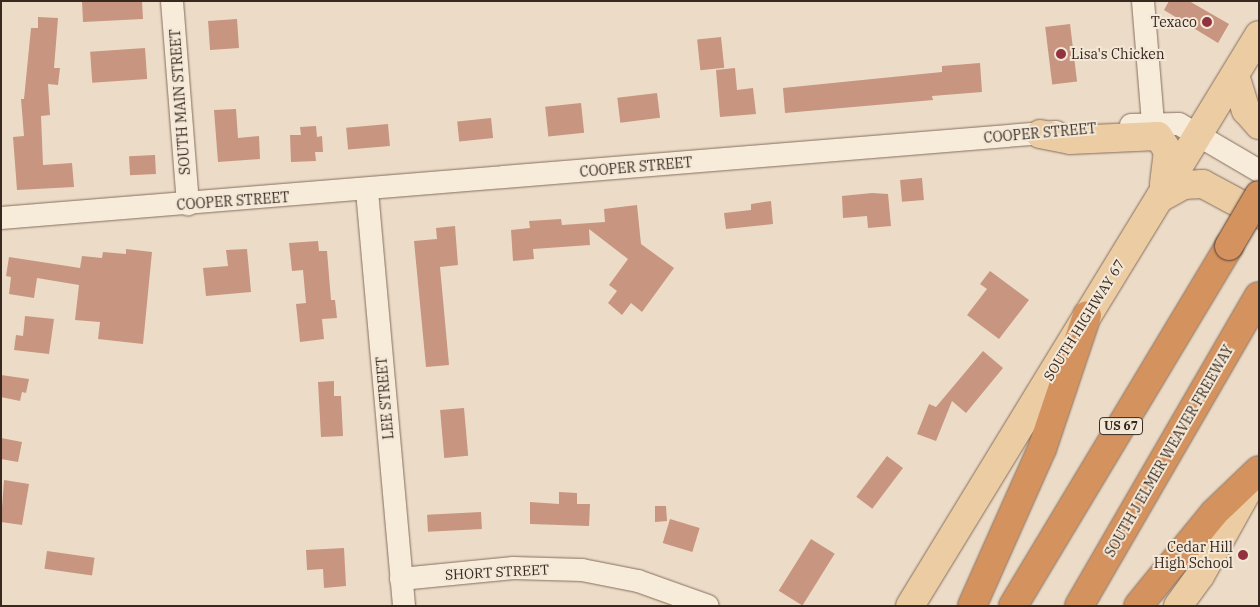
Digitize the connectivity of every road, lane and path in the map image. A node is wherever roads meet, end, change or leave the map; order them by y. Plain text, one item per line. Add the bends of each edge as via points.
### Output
1 (172, 1) edge
2 (1143, 1) edge
3 (1259, 34) edge
4 (1235, 75) junction
5 (1153, 123) junction
6 (1259, 125) edge
7 (1040, 134) junction
8 (1197, 134) junction
9 (1259, 171) edge
10 (367, 191) junction
11 (1259, 195) edge
12 (1160, 198) junction
13 (188, 204) junction
14 (1259, 214) edge
15 (1, 218) edge
16 (1259, 296) edge
17 (1087, 315) junction
18 (1259, 470) edge
19 (401, 579) junction
20 (404, 606) edge
21 (708, 606) edge
22 (910, 606) edge
23 (972, 606) edge
24 (1013, 606) edge
25 (1079, 606) edge
26 (1138, 606) edge
27 (1178, 606) edge

1 - 13 street, SOUTH MAIN STREET
2 - 5 street
3 - 4 main road, SOUTH HIGHWAY 67
4 - 6 main road via 1246,110
4 - 8 main road, SOUTH HIGHWAY 67
5 - 7 street, COOPER STREET
5 - 8 street, COOPER STREET via 1178,124
7 - 10 street, COOPER STREET
7 - 12 main road via 1070,140 1158,136 1165,142 1168,162
8 - 9 street, COOPER STREET
8 - 12 main road, SOUTH HIGHWAY 67
10 - 13 street, COOPER STREET
10 - 19 street, LEE STREET
11 - 24 highway, US 67, bridge
12 - 14 main road via 1183,185 1203,184
12 - 17 main road, SOUTH HIGHWAY 67
13 - 15 street, COOPER STREET
16 - 25 highway, SOUTH J ELMER WEAVER FREEWAY
17 - 22 main road, SOUTH HIGHWAY 67
17 - 23 highway via 1042,449
18 - 26 highway via 1214,513
18 - 27 main road via 1200,576
19 - 20 street, LEE STREET
19 - 21 street, SHORT STREET via 512,568 582,570 638,581

